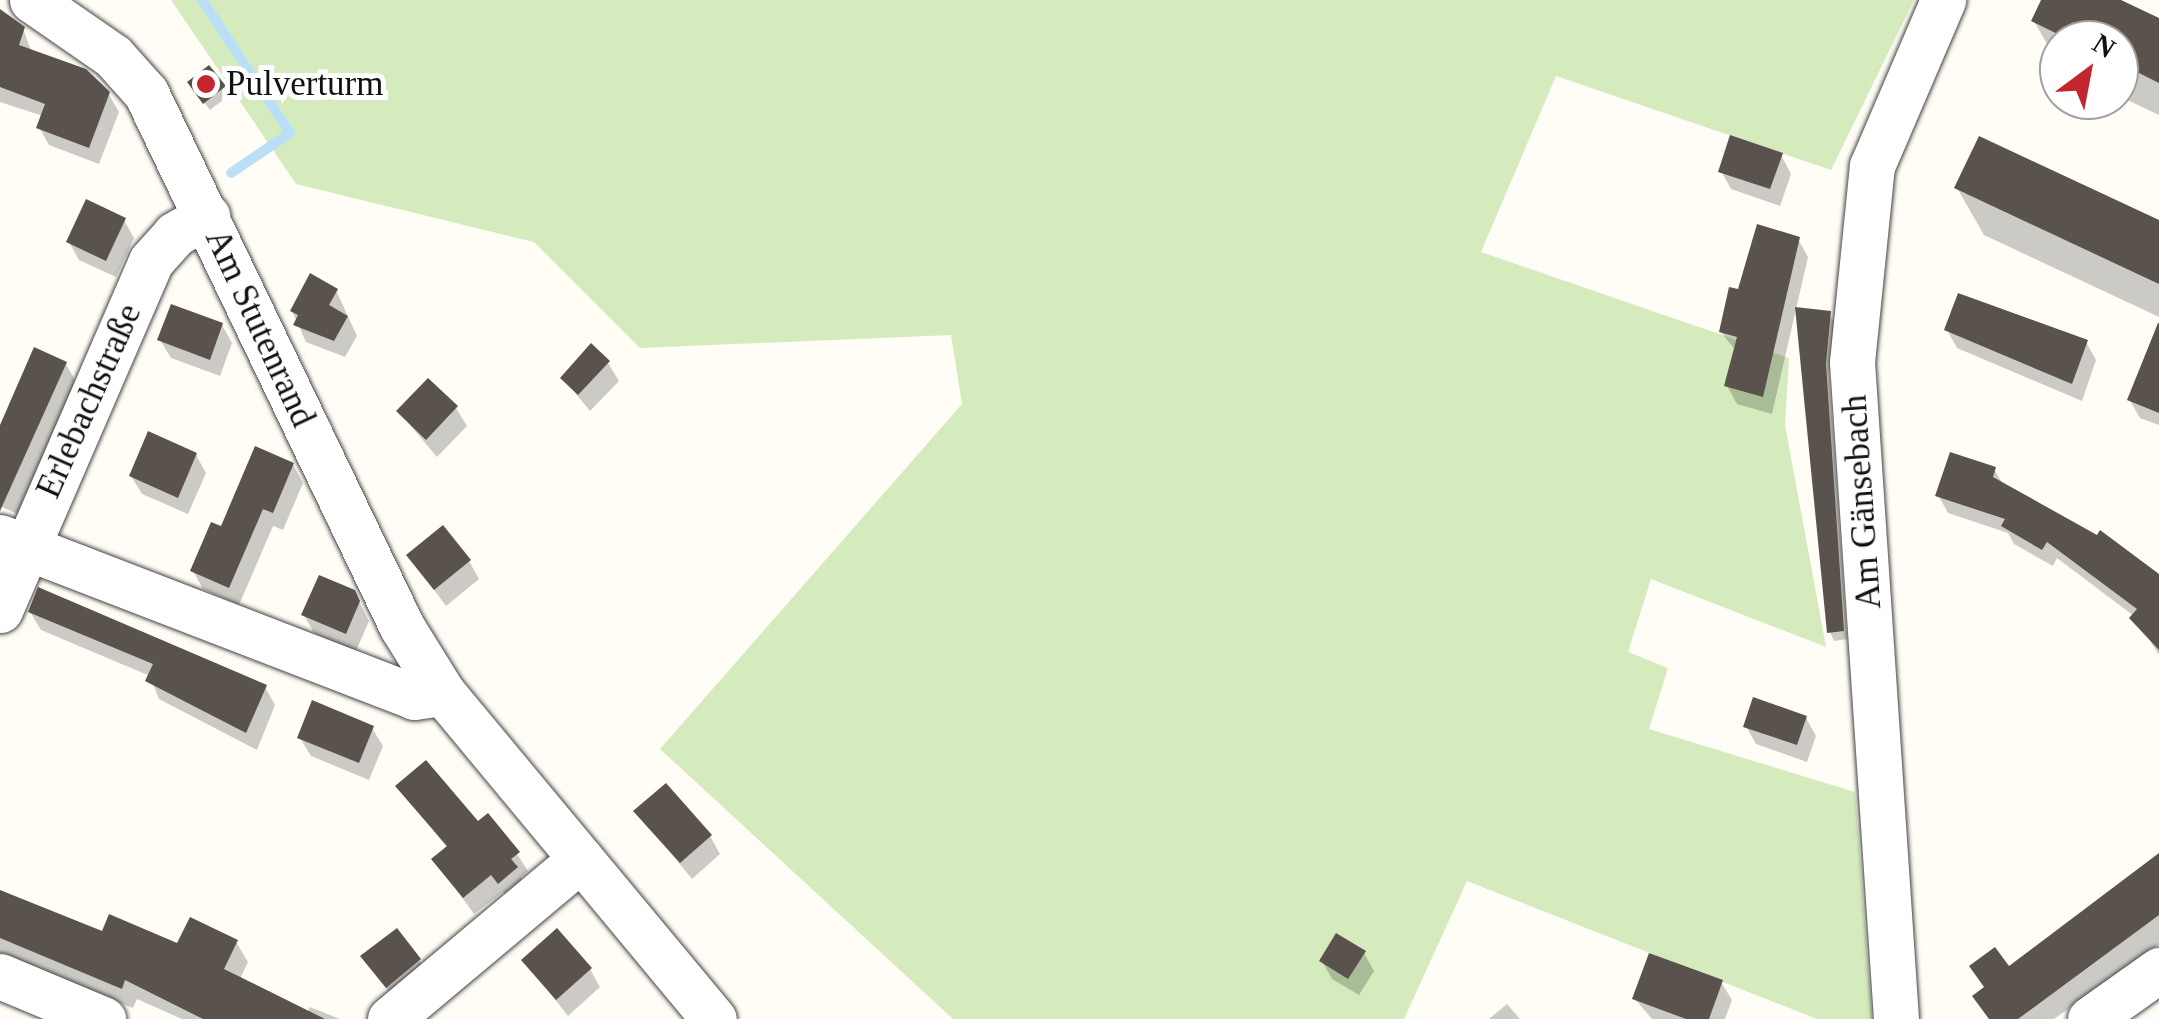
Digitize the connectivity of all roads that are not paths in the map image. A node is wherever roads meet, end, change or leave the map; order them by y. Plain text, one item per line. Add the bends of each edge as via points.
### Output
1 (32, 0) edge
2 (1943, 0) edge
3 (208, 216) junction
4 (12, 542) edge
5 (0, 610) edge
6 (443, 693) junction
7 (581, 859) junction
8 (2159, 970) edge
9 (0, 976) edge
10 (103, 1019) edge
11 (390, 1019) edge
12 (714, 1019) edge
13 (1896, 1019) edge
14 (2090, 1019) edge

1 - 3 street, Am Stutenrand via 114,56 146,93
2 - 13 street, Am Gänsebach via 1872,166 1852,362
3 - 4 street, Erlebachstraße via 175,234 150,261
3 - 6 street, Am Stutenrand via 402,627
4 - 5 street, Erlebachstraße
4 - 6 street via 414,697
6 - 7 street, Am Stutenrand
7 - 11 street
7 - 12 street, Am Stutenrand
8 - 14 street
9 - 10 street

